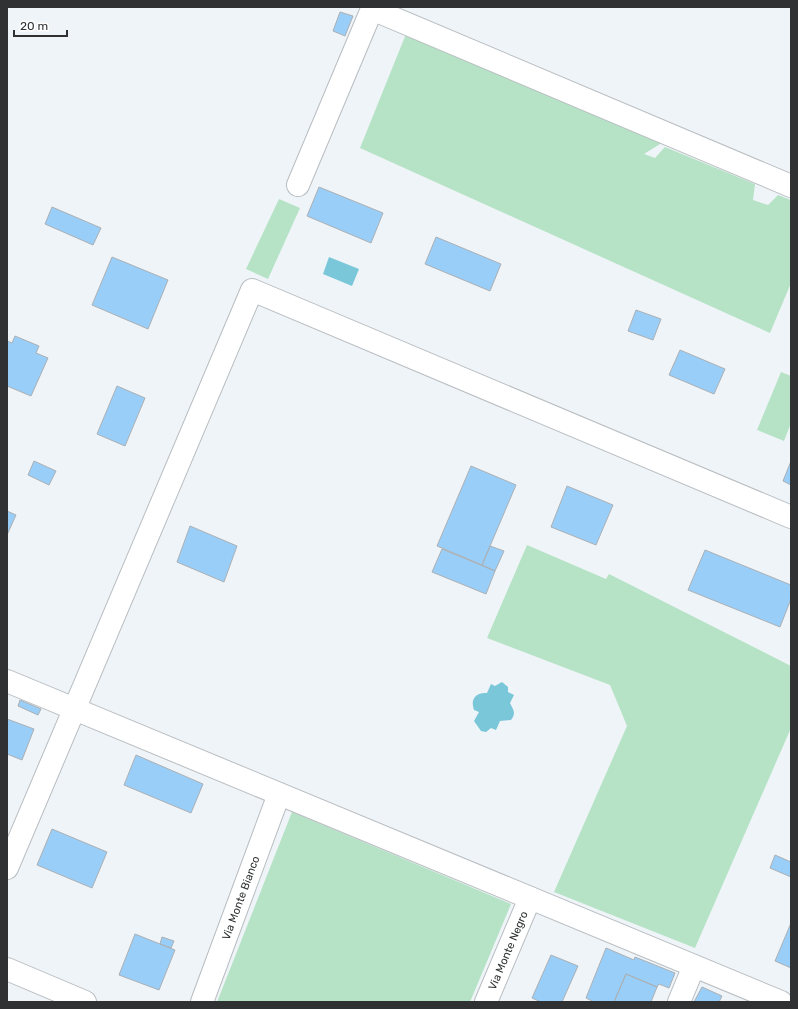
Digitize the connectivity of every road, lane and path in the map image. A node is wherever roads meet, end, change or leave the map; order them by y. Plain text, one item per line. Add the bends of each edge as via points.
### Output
1 (298, 185) dead end
2 (791, 186) edge
3 (791, 516) edge
4 (7, 681) edge
5 (75, 709) junction
6 (279, 794) junction
7 (7, 868) edge
8 (530, 898) junction
9 (694, 966) junction
10 (7, 969) edge
11 (85, 1002) edge
12 (202, 1002) edge
13 (486, 1002) edge
14 (679, 1002) edge
15 (780, 1002) edge

1 - 2 street via 372,9
3 - 5 street via 252,290
4 - 5 street
5 - 6 street
5 - 7 street
6 - 8 street
6 - 12 street, Via Monte Bianco
8 - 9 street
8 - 13 street, Via Monte Negro
9 - 14 street
9 - 15 street
10 - 11 street

